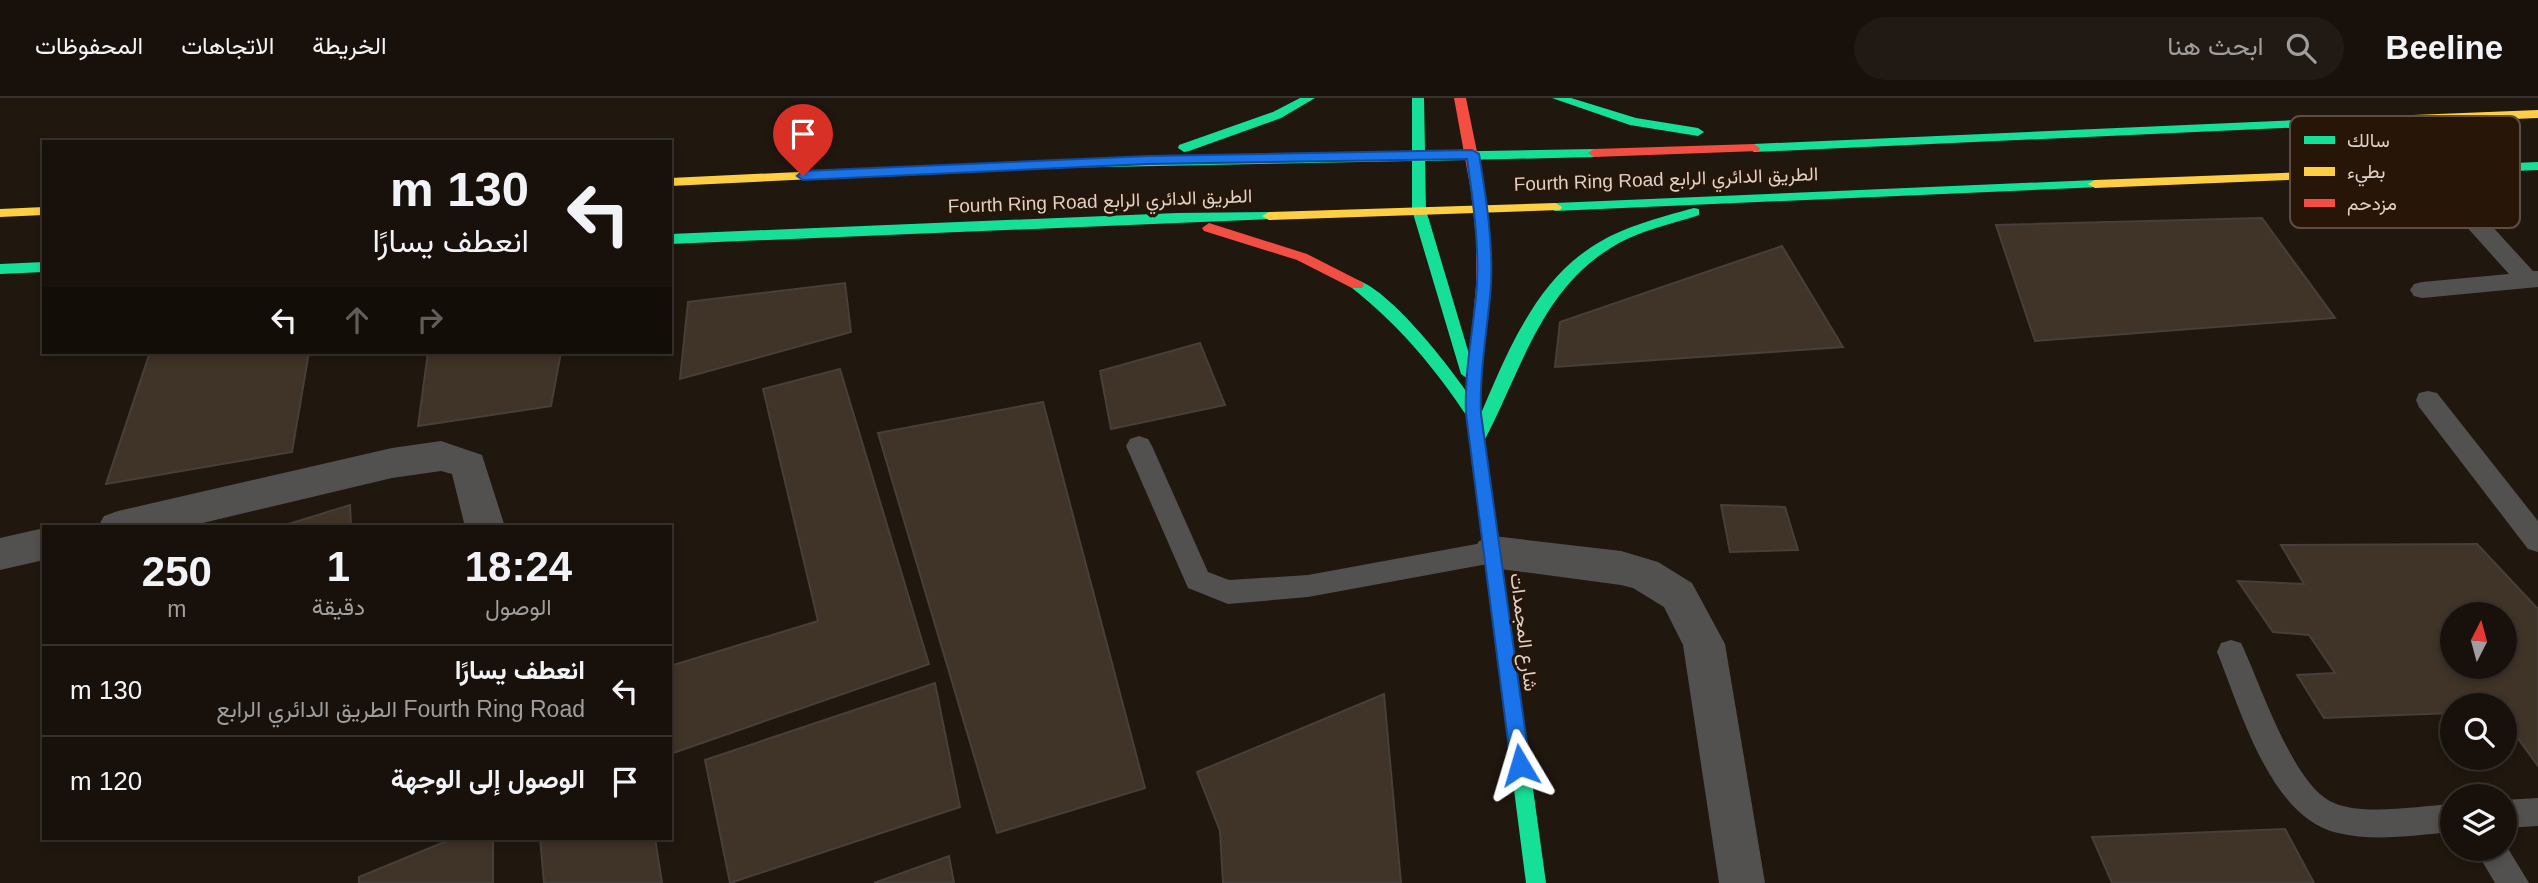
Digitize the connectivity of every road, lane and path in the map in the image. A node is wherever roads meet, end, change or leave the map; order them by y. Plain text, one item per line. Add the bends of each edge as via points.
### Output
1 (1309, 98) edge
2 (1418, 98) edge
3 (1460, 98) edge
4 (1558, 98) edge
5 (2538, 114) edge
6 (2492, 116) edge
7 (2290, 125) edge
8 (1786, 147) junction
9 (1472, 154) junction
10 (1417, 155) junction
11 (1148, 160) junction
12 (2538, 166) edge
13 (2520, 167) edge
14 (2520, 169) edge
15 (2538, 174) edge
16 (2290, 175) edge
17 (672, 182) edge
18 (1735, 197) junction
19 (1481, 208) junction
20 (1419, 210) junction
21 (42, 211) edge
22 (0, 213) edge
23 (1177, 217) junction
24 (2483, 228) edge
25 (672, 239) edge
26 (42, 267) edge
27 (0, 269) edge
28 (2533, 280) edge
29 (2422, 290) dead end
30 (1472, 386) junction
31 (2428, 400) dead end
32 (1473, 414) junction
33 (1477, 440) junction
34 (1139, 446) dead end
35 (127, 525) edge
36 (484, 525) edge
37 (2538, 541) edge
38 (42, 544) edge
39 (1493, 552) junction
40 (0, 554) edge
41 (2231, 652) dead end
42 (2538, 812) edge
43 (2517, 813) edge
44 (2440, 819) edge
45 (2499, 861) edge
46 (1536, 883) edge
47 (1742, 883) edge
48 (2513, 883) edge

1 - 11 main road via 1239,130
2 - 10 main road, شارع المجمدات
3 - 9 main road, شارع المجمدات
4 - 8 main road via 1634,122
5 - 6 main road, Fourth Ring Road الطريق الدائري الرابع
7 - 8 main road, Fourth Ring Road الطريق الدائري الرابع
8 - 9 main road, Fourth Ring Road الطريق الدائري الرابع
9 - 10 main road, Fourth Ring Road الطريق الدائري الرابع
9 - 19 main road, شارع المجمدات
10 - 11 main road, Fourth Ring Road الطريق الدائري الرابع
10 - 20 main road, شارع المجمدات
11 - 17 main road, Fourth Ring Road الطريق الدائري الرابع
12 - 13 main road, Fourth Ring Road الطريق الدائري الرابع
14 - 15 main road
16 - 18 main road, Fourth Ring Road الطريق الدائري الرابع
18 - 19 main road, Fourth Ring Road الطريق الدائري الرابع
18 - 33 main road via 1621,236 1573,267 1540,308
19 - 20 main road, Fourth Ring Road الطريق الدائري الرابع
19 - 30 main road, شارع المجمدات via 1484,283
20 - 23 main road, Fourth Ring Road الطريق الدائري الرابع
20 - 30 main road, شارع المجمدات
21 - 22 main road
23 - 25 main road, Fourth Ring Road الطريق الدائري الرابع
23 - 32 main road via 1302,257 1359,285 1391,309 1434,354
24 - 28 lane
26 - 27 main road
28 - 29 lane
30 - 32 main road, شارع المجمدات
31 - 37 lane
32 - 33 main road, شارع المجمدات
33 - 39 main road, شارع المجمدات
34 - 39 lane via 1198,580 1228,592 1308,586
35 - 36 street via 392,463 441,456 469,465
38 - 40 street
39 - 46 main road, شارع المجمدات
39 - 47 street via 1621,568 1644,574 1678,595 1704,644
41 - 44 lane via 2281,766 2322,814 2370,822
42 - 43 lane
45 - 48 lane

